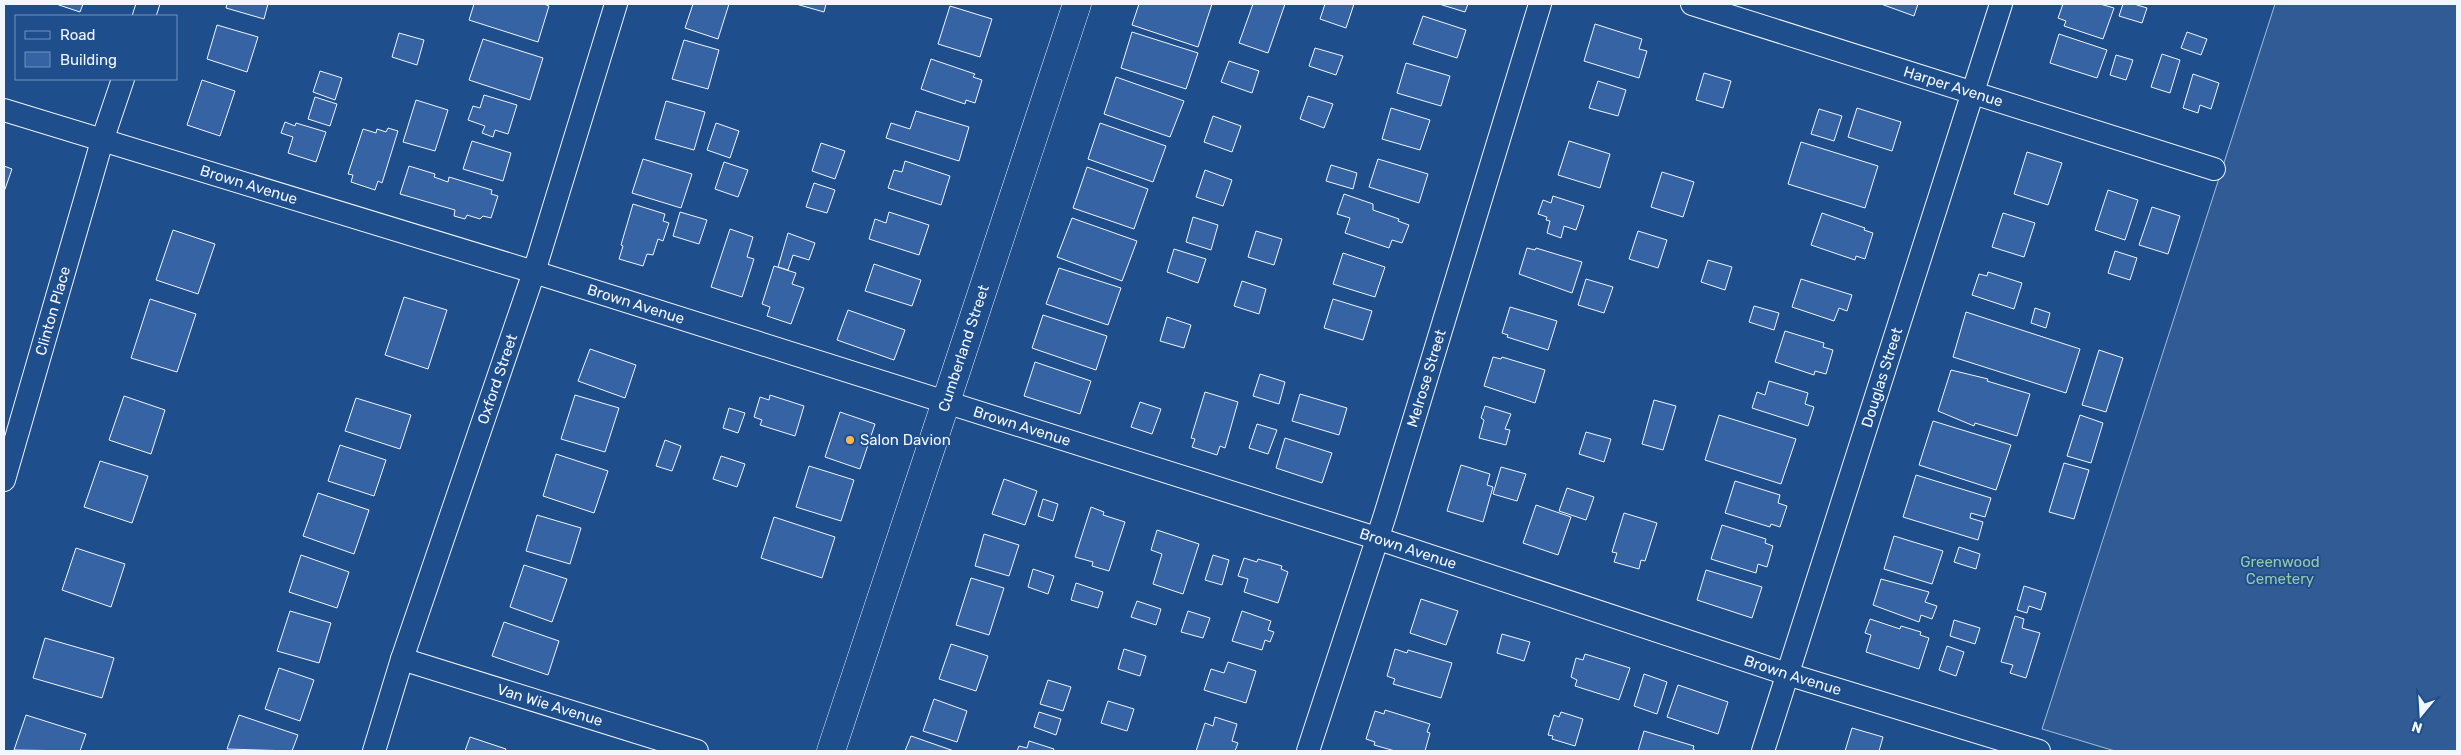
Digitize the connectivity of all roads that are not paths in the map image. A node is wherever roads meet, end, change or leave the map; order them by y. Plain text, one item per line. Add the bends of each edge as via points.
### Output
1 (616, 4) edge
2 (1077, 4) edge
3 (1540, 4) edge
4 (1692, 4) edge
5 (2001, 4) edge
6 (123, 80) edge
7 (1972, 94) junction
8 (4, 110) edge
9 (102, 141) junction
10 (2214, 169) dead end
11 (534, 272) junction
12 (946, 403) junction
13 (4, 480) edge
14 (1376, 538) junction
15 (402, 659) junction
16 (1787, 674) junction
17 (374, 751) edge
18 (698, 751) edge
19 (831, 751) edge
20 (1308, 751) edge
21 (1763, 751) edge
22 (2039, 751) edge

1 - 11 street, Oxford Street
2 - 12 street, Cumberland Street
3 - 14 street, Melrose Street
4 - 7 street, Harper Avenue
5 - 7 street, Douglas Street
6 - 9 street, Clinton Place
7 - 10 street, Harper Avenue
7 - 16 street, Douglas Street
8 - 9 street, Brown Avenue
9 - 11 street, Brown Avenue
9 - 13 street, Clinton Place
11 - 12 street, Brown Avenue
11 - 15 street, Oxford Street
12 - 14 street, Brown Avenue
12 - 19 street, Cumberland Street
14 - 16 street, Brown Avenue
14 - 20 street, Melrose Street
15 - 17 street, Oxford Street
15 - 18 street, Van Wie Avenue
16 - 21 street, Douglas Street
16 - 22 street, Brown Avenue

